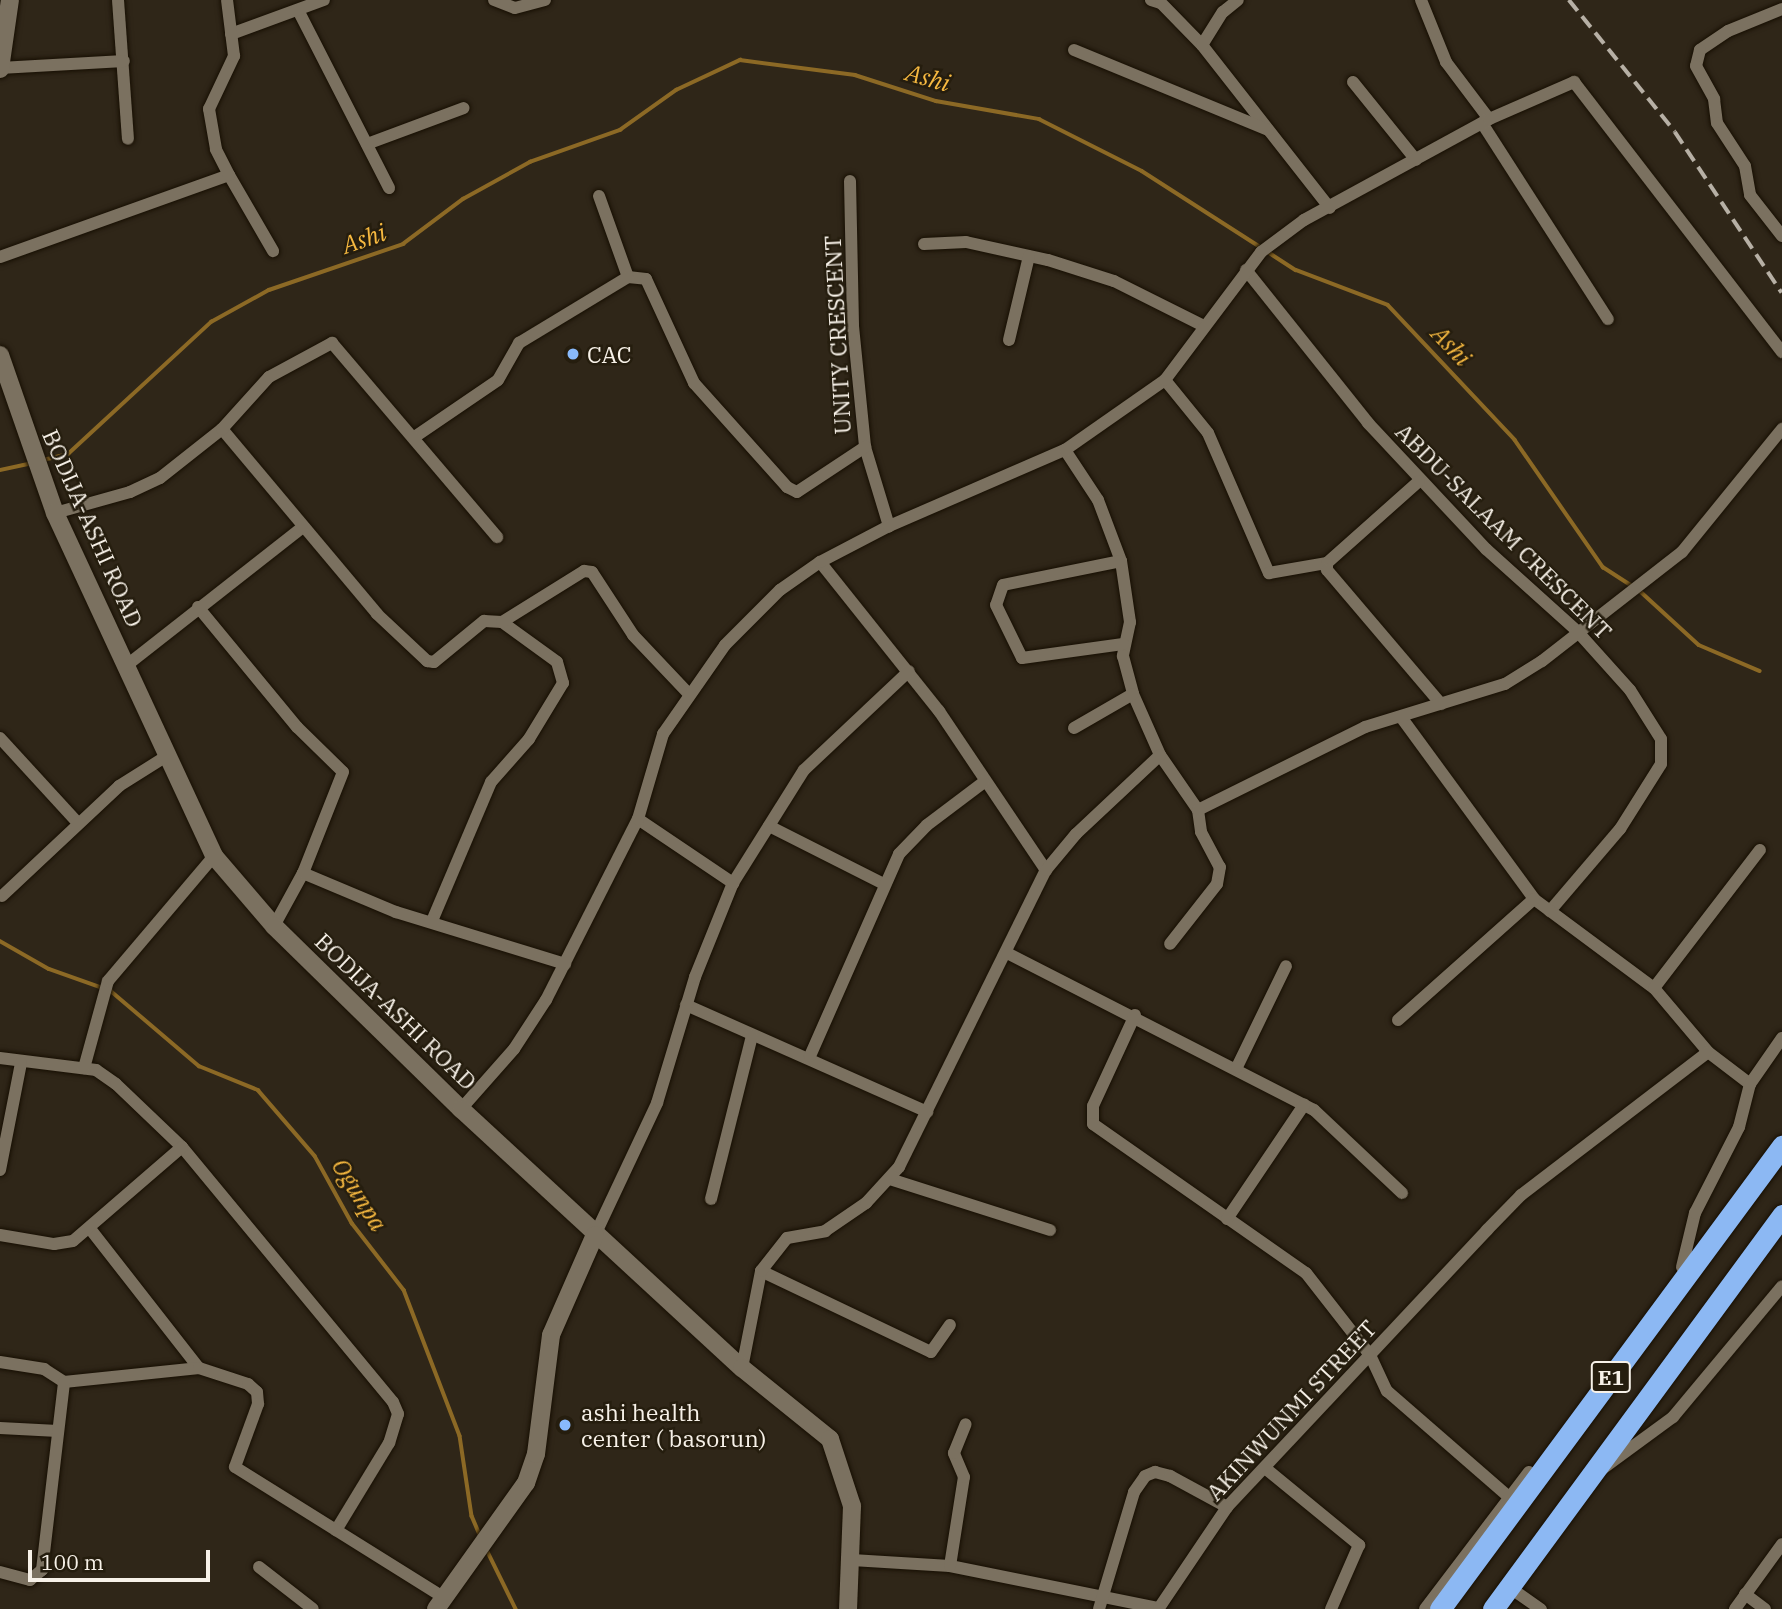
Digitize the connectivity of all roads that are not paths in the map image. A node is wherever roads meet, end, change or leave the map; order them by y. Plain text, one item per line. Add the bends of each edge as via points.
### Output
1 (10, 0) edge
2 (118, 0) edge
3 (227, 0) edge
4 (324, 0) edge
5 (494, 0) edge
6 (545, 0) edge
7 (1238, 0) edge
8 (1421, 0) edge
9 (0, 1) edge
10 (1157, 1) edge
11 (1782, 9) edge
12 (298, 10) junction
13 (231, 34) junction
14 (1202, 45) junction
15 (1074, 50) dead end
16 (124, 61) junction
17 (0, 68) edge
18 (1353, 82) dead end
19 (464, 108) dead end
20 (1485, 121) junction
21 (1268, 130) junction
22 (128, 139) dead end
23 (367, 144) junction
24 (1416, 160) junction
25 (229, 175) junction
26 (850, 181) dead end
27 (389, 188) dead end
28 (599, 196) dead end
29 (1330, 208) junction
30 (1782, 236) edge
31 (924, 244) dead end
32 (273, 251) dead end
33 (1028, 256) junction
34 (0, 257) edge
35 (1246, 270) junction
36 (628, 277) junction
37 (1608, 319) dead end
38 (1202, 325) junction
39 (1009, 340) dead end
40 (1782, 352) edge
41 (0, 355) edge
42 (2, 377) edge
43 (1165, 380) junction
44 (222, 429) junction
45 (1782, 429) edge
46 (416, 436) junction
47 (865, 447) junction
48 (1065, 450) junction
49 (1419, 481) junction
50 (55, 513) junction
51 (889, 526) junction
52 (303, 527) junction
53 (497, 537) dead end
54 (1121, 561) junction
55 (820, 562) junction
56 (1327, 563) junction
57 (198, 607) junction
58 (502, 622) junction
59 (1577, 631) junction
60 (1124, 644) junction
61 (127, 665) junction
62 (909, 671) junction
63 (688, 693) junction
64 (1133, 694) junction
65 (1441, 704) junction
66 (1401, 717) junction
67 (1074, 728) dead end
68 (0, 738) edge
69 (1160, 755) junction
70 (165, 757) junction
71 (984, 782) junction
72 (1198, 810) junction
73 (638, 819) junction
74 (78, 824) junction
75 (769, 827) junction
76 (1760, 850) dead end
77 (214, 856) junction
78 (1046, 870) junction
79 (303, 873) junction
80 (733, 883) junction
81 (883, 883) junction
82 (2, 896) dead end
83 (1534, 899) junction
84 (1550, 911) junction
85 (432, 921) junction
86 (274, 926) junction
87 (1170, 944) dead end
88 (1007, 953) junction
89 (565, 964) junction
90 (1286, 966) dead end
91 (1654, 988) junction
92 (686, 1005) junction
93 (1135, 1015) junction
94 (1398, 1020) dead end
95 (752, 1036) junction
96 (1782, 1038) edge
97 (1708, 1052) junction
98 (810, 1056) junction
99 (0, 1058) edge
100 (21, 1063) junction
101 (1237, 1067) junction
102 (84, 1068) junction
103 (1749, 1084) junction
104 (1304, 1105) junction
105 (461, 1110) junction
106 (927, 1112) junction
107 (1782, 1146) edge
108 (182, 1147) junction
109 (0, 1170) edge
110 (890, 1179) junction
111 (1402, 1193) dead end
112 (711, 1199) dead end
113 (1782, 1215) edge
114 (1227, 1219) junction
115 (92, 1230) junction
116 (1050, 1230) dead end
117 (0, 1235) edge
118 (595, 1235) junction
119 (761, 1270) junction
120 (1782, 1286) edge
121 (950, 1325) dead end
122 (1370, 1355) junction
123 (0, 1363) edge
124 (199, 1368) junction
125 (742, 1368) junction
126 (64, 1382) junction
127 (966, 1424) dead end
128 (0, 1428) edge
129 (58, 1431) junction
130 (1265, 1468) junction
131 (1587, 1479) junction
132 (1508, 1497) junction
133 (1227, 1507) junction
134 (336, 1530) junction
135 (1782, 1544) edge
136 (852, 1560) junction
137 (950, 1566) junction
138 (259, 1567) dead end
139 (0, 1572) edge
140 (1509, 1587) junction
141 (1745, 1594) junction
142 (439, 1603) edge
143 (1101, 1604) edge
144 (313, 1609) edge
145 (848, 1609) edge
146 (1159, 1609) edge
147 (1331, 1609) edge
148 (1425, 1609) edge
149 (1440, 1609) edge
150 (1493, 1609) edge
151 (1541, 1609) edge
152 (1735, 1609) edge
153 (1765, 1609) edge

1 - 9 street
1 - 17 street
2 - 16 street
3 - 13 street
4 - 12 street
5 - 6 street via 515,8
7 - 14 street via 1223,12
8 - 20 street via 1446,62
10 - 14 street
11 - 30 street via 1728,31 1700,50 1696,66 1714,99 1717,123 1745,166 1750,195
12 - 13 street
12 - 23 street
13 - 25 street via 234,57 209,109 216,149
14 - 21 street
15 - 21 street via 1221,115
16 - 17 street
16 - 22 street
18 - 24 street
19 - 23 street
20 - 24 street
20 - 37 street
20 - 40 street via 1570,82 1579,85
21 - 29 street
23 - 27 street
24 - 29 street
25 - 32 street
25 - 34 street
26 - 47 street, UNITY CRESCENT via 853,326
28 - 36 street
29 - 35 street via 1280,234
31 - 33 street via 966,242
33 - 38 street via 1114,281
33 - 39 street
35 - 38 street
35 - 49 street, ABDU-SALAAM CRESCENT
36 - 46 street via 519,343 498,380
36 - 47 street via 646,279 694,383 791,491 797,492
38 - 43 street
41 - 42 street, BODIJA-ASHI ROAD
42 - 50 street, BODIJA-ASHI ROAD
43 - 48 street
43 - 56 street via 1208,433 1266,572
44 - 46 street via 269,377 332,343
44 - 50 street via 160,478 130,492
44 - 52 street
45 - 59 street via 1682,552
46 - 53 street
47 - 51 street, UNITY CRESCENT
48 - 51 street
48 - 54 street via 1098,500
49 - 56 street
49 - 59 street, ABDU-SALAAM CRESCENT
50 - 61 street, BODIJA-ASHI ROAD
51 - 55 street
52 - 57 street
52 - 58 street via 377,614 427,661 434,662 473,626
54 - 60 street via 1130,622
54 - 60 street via 1003,585 996,605 1023,658
55 - 62 street
55 - 63 street via 780,590 725,645
56 - 65 street via 1327,570
57 - 61 street
57 - 79 street via 297,727 343,772
58 - 63 street via 584,571 592,572 633,635
58 - 85 street via 557,662 563,683 529,739 485,794
59 - 65 street via 1505,684
59 - 84 street, ABDU-SALAAM CRESCENT via 1647,716 1661,739 1661,764 1620,829
60 - 64 street
61 - 70 street, BODIJA-ASHI ROAD
62 - 71 street
62 - 75 street via 804,769
63 - 73 street via 655,754
64 - 67 street
64 - 69 street
65 - 66 street
66 - 72 street via 1365,727
66 - 83 street
68 - 74 street
69 - 72 street
69 - 78 street via 1076,834
70 - 74 street via 119,786
70 - 77 street, BODIJA-ASHI ROAD
71 - 78 street
71 - 81 street via 909,841
72 - 87 street via 1220,874
73 - 80 street
73 - 89 street
74 - 82 street
75 - 80 street
75 - 81 street
76 - 91 street
77 - 86 street, BODIJA-ASHI ROAD
77 - 102 street via 108,981
78 - 88 street
79 - 85 street
79 - 86 street
80 - 92 street
81 - 98 street
83 - 84 street
83 - 94 street
84 - 91 street
85 - 89 street
86 - 105 street, BODIJA-ASHI ROAD
88 - 93 street
88 - 106 street
89 - 105 street via 514,1049
90 - 101 street
91 - 97 street via 1672,1017
92 - 95 street
92 - 118 street via 657,1103
93 - 101 street
93 - 114 street via 1093,1106 1093,1124
95 - 98 street
95 - 112 street
96 - 103 street
97 - 103 street
97 - 122 street, AKINWUNMI STREET via 1521,1195
98 - 106 street
99 - 100 street
100 - 102 street
100 - 109 street
101 - 104 street
102 - 108 street via 116,1084
103 - 132 street via 1739,1127 1695,1213 1685,1263
104 - 111 street via 1320,1114
104 - 114 street
105 - 118 street, BODIJA-ASHI ROAD
106 - 110 street
107 - 149 highway, E1
108 - 115 street
108 - 134 street via 396,1409 389,1443
110 - 116 street
110 - 119 street via 825,1231 787,1238
113 - 131 highway, E1
114 - 122 street via 1306,1273
115 - 117 street via 64,1244
115 - 124 street
118 - 125 street, BODIJA-ASHI ROAD
118 - 142 street via 551,1335 536,1454 526,1483 491,1540
119 - 121 street via 931,1352
119 - 125 street
120 - 131 street via 1673,1417
122 - 130 street, AKINWUNMI STREET
122 - 132 street via 1387,1391
123 - 126 street via 44,1369
124 - 126 street
124 - 134 street via 257,1392 258,1404 235,1467
125 - 136 street, BODIJA-ASHI ROAD via 820,1430 837,1451 852,1506
126 - 129 street
127 - 137 street via 954,1452 964,1477
128 - 129 street
129 - 139 street via 42,1570 30,1580
130 - 133 street, AKINWUNMI STREET
130 - 147 street via 1359,1545
131 - 140 highway, E1
132 - 148 street
133 - 143 street via 1170,1476 1155,1472 1145,1476 1135,1492
133 - 146 street, AKINWUNMI STREET
134 - 142 street
135 - 141 street
136 - 137 street, AKINWUNMI STREET
136 - 145 street, BODIJA-ASHI ROAD
137 - 143 street, AKINWUNMI STREET
138 - 144 street
140 - 150 highway, E1
140 - 151 street
141 - 152 street
141 - 153 street
143 - 146 street, AKINWUNMI STREET

